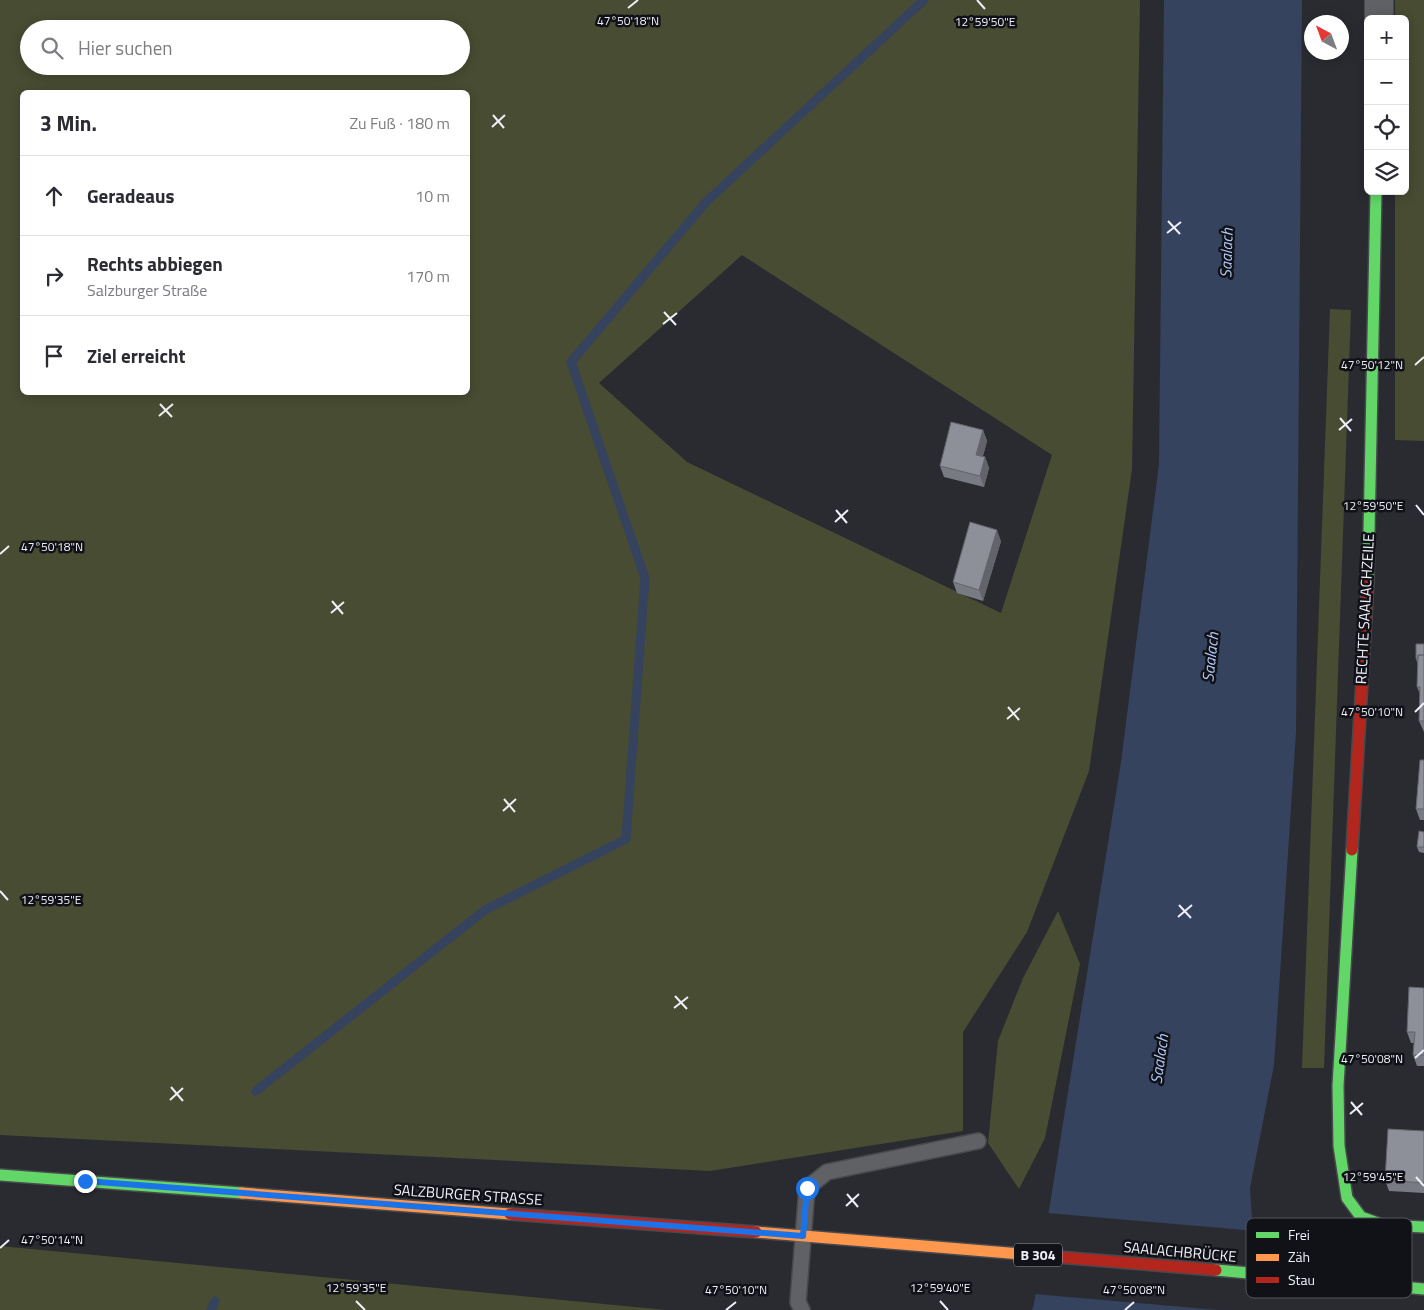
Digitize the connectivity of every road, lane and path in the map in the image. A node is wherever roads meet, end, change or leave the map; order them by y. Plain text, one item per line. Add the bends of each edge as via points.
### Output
1 (1379, 0) edge
2 (1379, 15) edge
3 (1376, 195) edge
4 (978, 1141) dead end
5 (0, 1175) edge
6 (1364, 1218) edge
7 (803, 1236) junction
8 (933, 1246) joint
9 (1246, 1273) edge
10 (802, 1310) edge

1 - 2 street
3 - 6 main road, RECHTE SAALACHZEILE via 1368,559 1338,1086 1339,1146 1347,1198
4 - 7 lane via 827,1172 807,1188
5 - 7 main road, SALZBURGER STRASSE / B 304
7 - 8 main road, SALZBURGER STRASSE / B 304
7 - 10 lane via 798,1302
8 - 9 main road, SAALACHBRÜCKE / B 304

